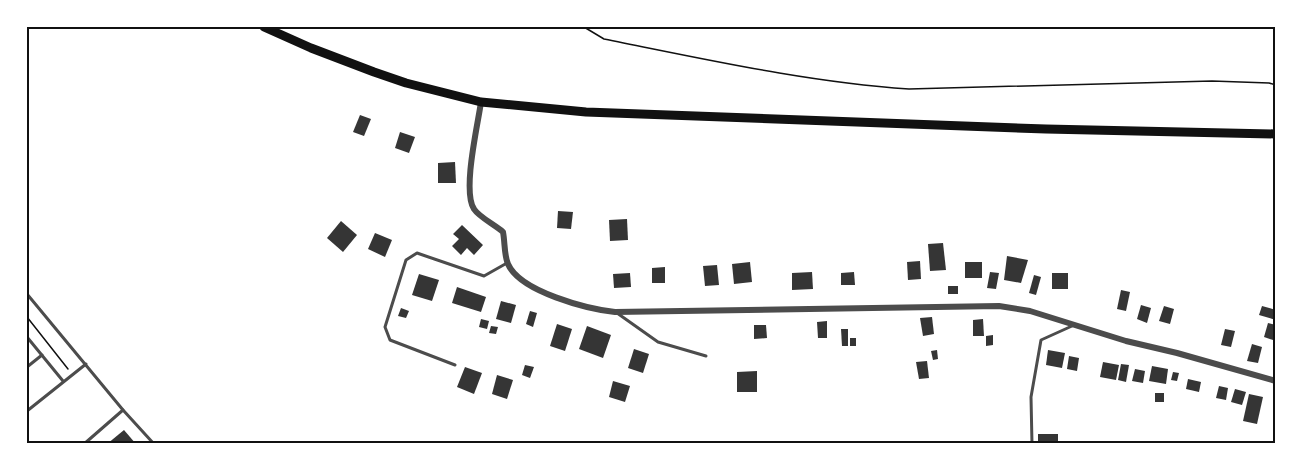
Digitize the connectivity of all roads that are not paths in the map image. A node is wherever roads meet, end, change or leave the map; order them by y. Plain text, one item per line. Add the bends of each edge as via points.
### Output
1 (264, 27) edge
2 (481, 102) junction
3 (1276, 134) edge
4 (507, 263) junction
5 (27, 294) edge
6 (615, 312) junction
7 (1075, 325) junction
8 (27, 337) edge
9 (42, 355) junction
10 (706, 356) dead end
11 (86, 364) junction
12 (455, 365) dead end
13 (27, 367) edge
14 (63, 381) junction
15 (1276, 381) edge
16 (123, 410) junction
17 (27, 411) edge
18 (84, 444) edge
19 (154, 444) edge
20 (1032, 444) edge

1 - 2 main road via 384,76
2 - 3 main road via 610,113
2 - 4 street via 470,174 471,201 475,210 503,232
4 - 6 street via 519,277 543,292 567,302
4 - 12 lane via 484,276 417,253 406,260 385,327 390,340
5 - 11 lane
6 - 7 street via 999,306
6 - 10 lane via 658,342
7 - 15 street
7 - 20 lane via 1041,340 1031,398
8 - 9 lane
9 - 13 lane
9 - 14 lane
11 - 14 lane
11 - 16 lane
14 - 17 lane
16 - 18 lane
16 - 19 lane

